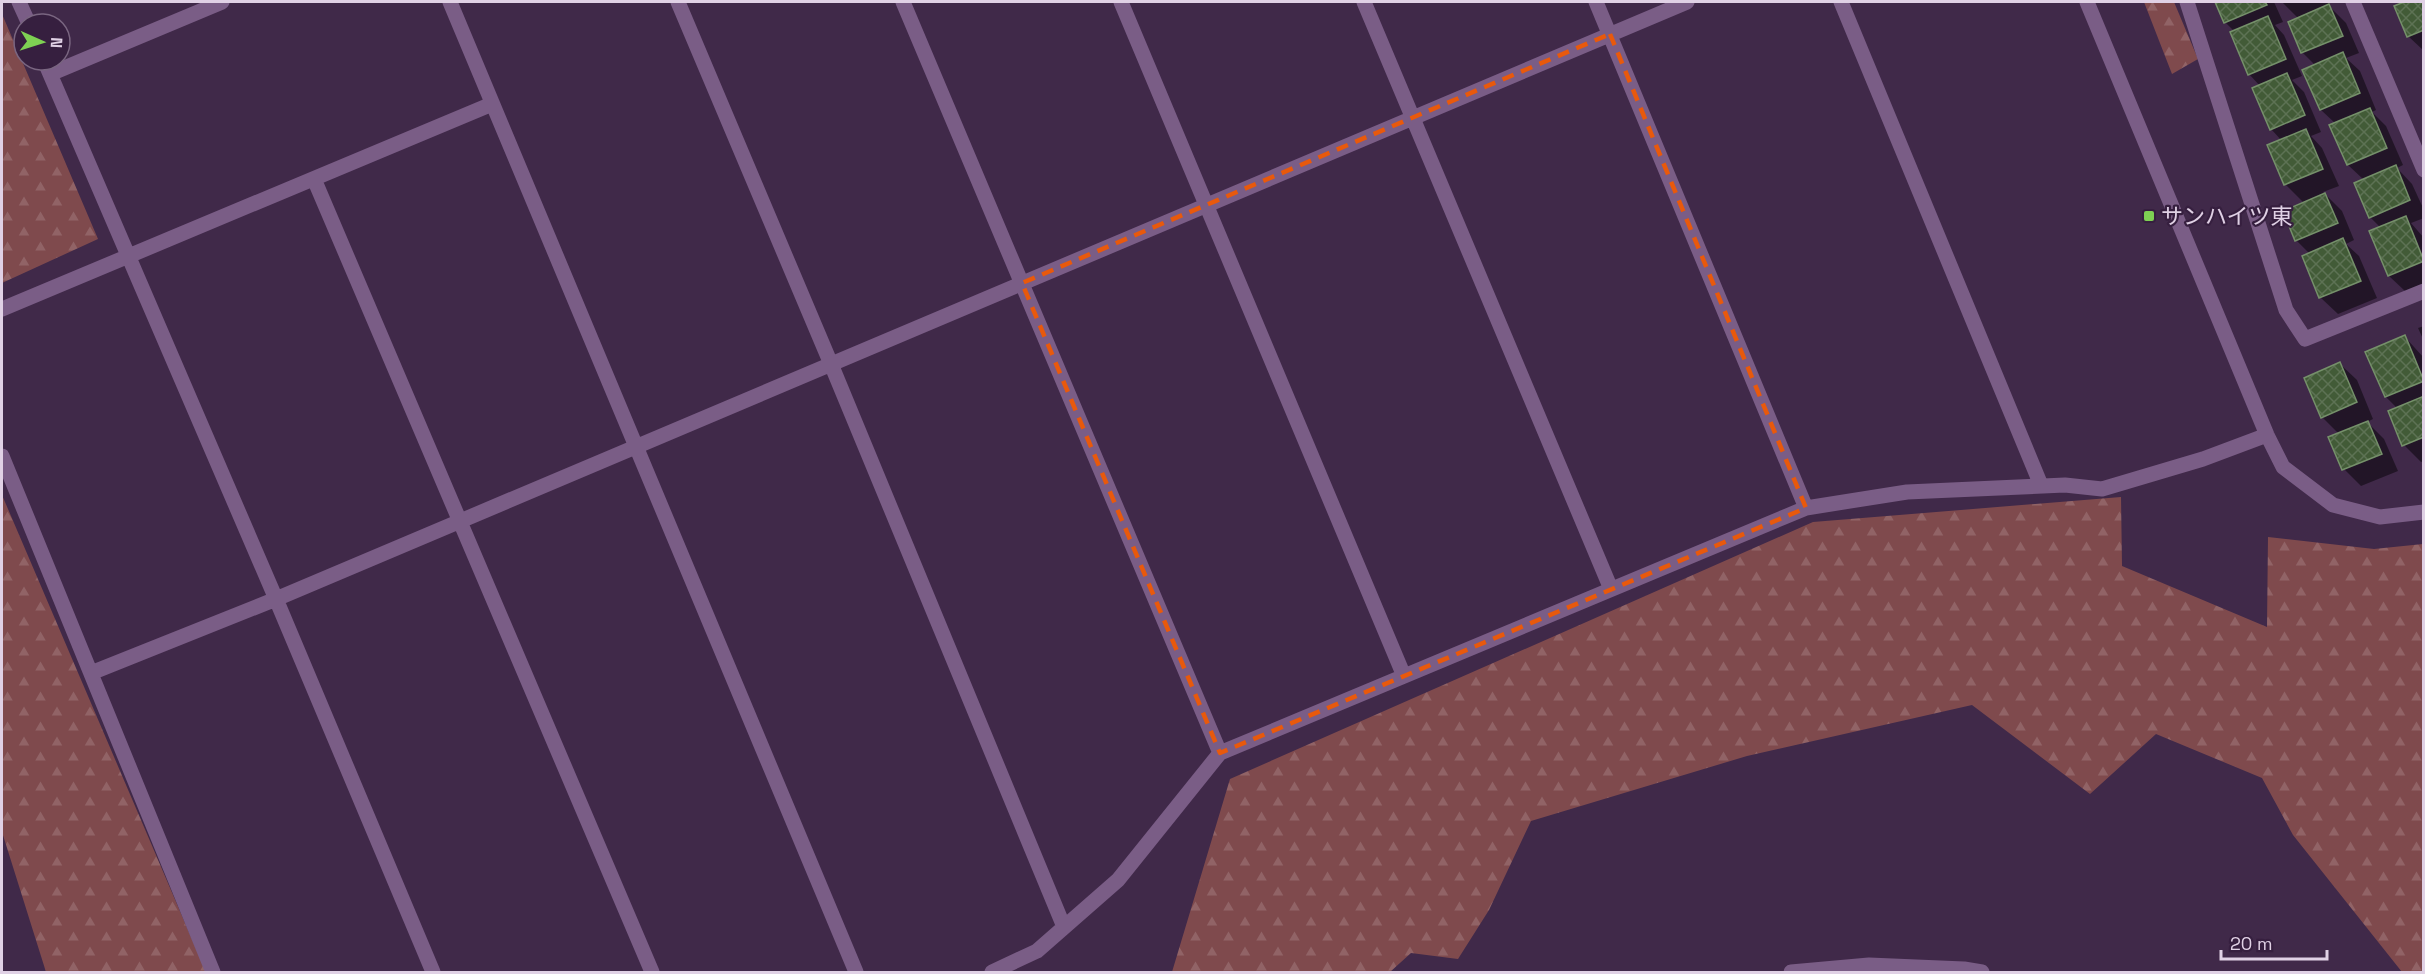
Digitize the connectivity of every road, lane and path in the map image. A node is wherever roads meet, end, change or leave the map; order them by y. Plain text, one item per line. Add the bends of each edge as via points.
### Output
1 (222, 2) edge
2 (450, 2) edge
3 (678, 2) edge
4 (903, 2) edge
5 (1121, 2) edge
6 (1364, 2) edge
7 (1596, 2) edge
8 (1687, 2) edge
9 (1841, 2) edge
10 (2087, 2) edge
11 (2187, 2) edge
12 (2354, 2) edge
13 (1610, 34) junction
14 (72, 58) edge
15 (49, 72) edge
16 (492, 104) junction
17 (1413, 118) junction
18 (2424, 170) edge
19 (314, 178) junction
20 (1206, 205) junction
21 (128, 256) junction
22 (1022, 283) junction
23 (2424, 291) edge
24 (2, 309) edge
25 (831, 364) junction
26 (2267, 435) junction
27 (636, 447) junction
28 (2, 456) edge
29 (2041, 485) junction
30 (1806, 508) junction
31 (2424, 512) edge
32 (459, 521) junction
33 (1611, 590) junction
34 (276, 599) junction
35 (91, 673) junction
36 (1404, 676) junction
37 (1220, 753) junction
38 (1064, 927) junction
39 (213, 972) edge
40 (433, 972) edge
41 (652, 972) edge
42 (856, 972) edge
43 (992, 972) edge
44 (1791, 972) edge
45 (1982, 972) edge

1 - 14 street
2 - 16 street
3 - 25 street
4 - 22 street
5 - 20 street
6 - 17 street
7 - 13 street
8 - 13 street
9 - 29 street
10 - 26 street
11 - 23 street via 2286,310 2306,339
12 - 18 street
13 - 17 street
13 - 30 street
15 - 21 street
16 - 19 street
16 - 27 street
17 - 20 street
17 - 33 street
19 - 21 street
19 - 32 street
20 - 22 street
20 - 36 street
21 - 24 street
21 - 34 street
22 - 25 street
22 - 37 street
25 - 27 street
25 - 38 street
26 - 29 street via 2102,489
26 - 31 street via 2283,467 2334,505 2380,517
27 - 32 street
27 - 42 street
28 - 35 street
29 - 30 street via 1907,492
30 - 33 street
32 - 34 street
32 - 41 street
33 - 36 street
34 - 35 street
34 - 40 street
35 - 39 street
36 - 37 street
37 - 38 street via 1118,880
38 - 43 street via 1037,951
44 - 45 street via 1869,964

